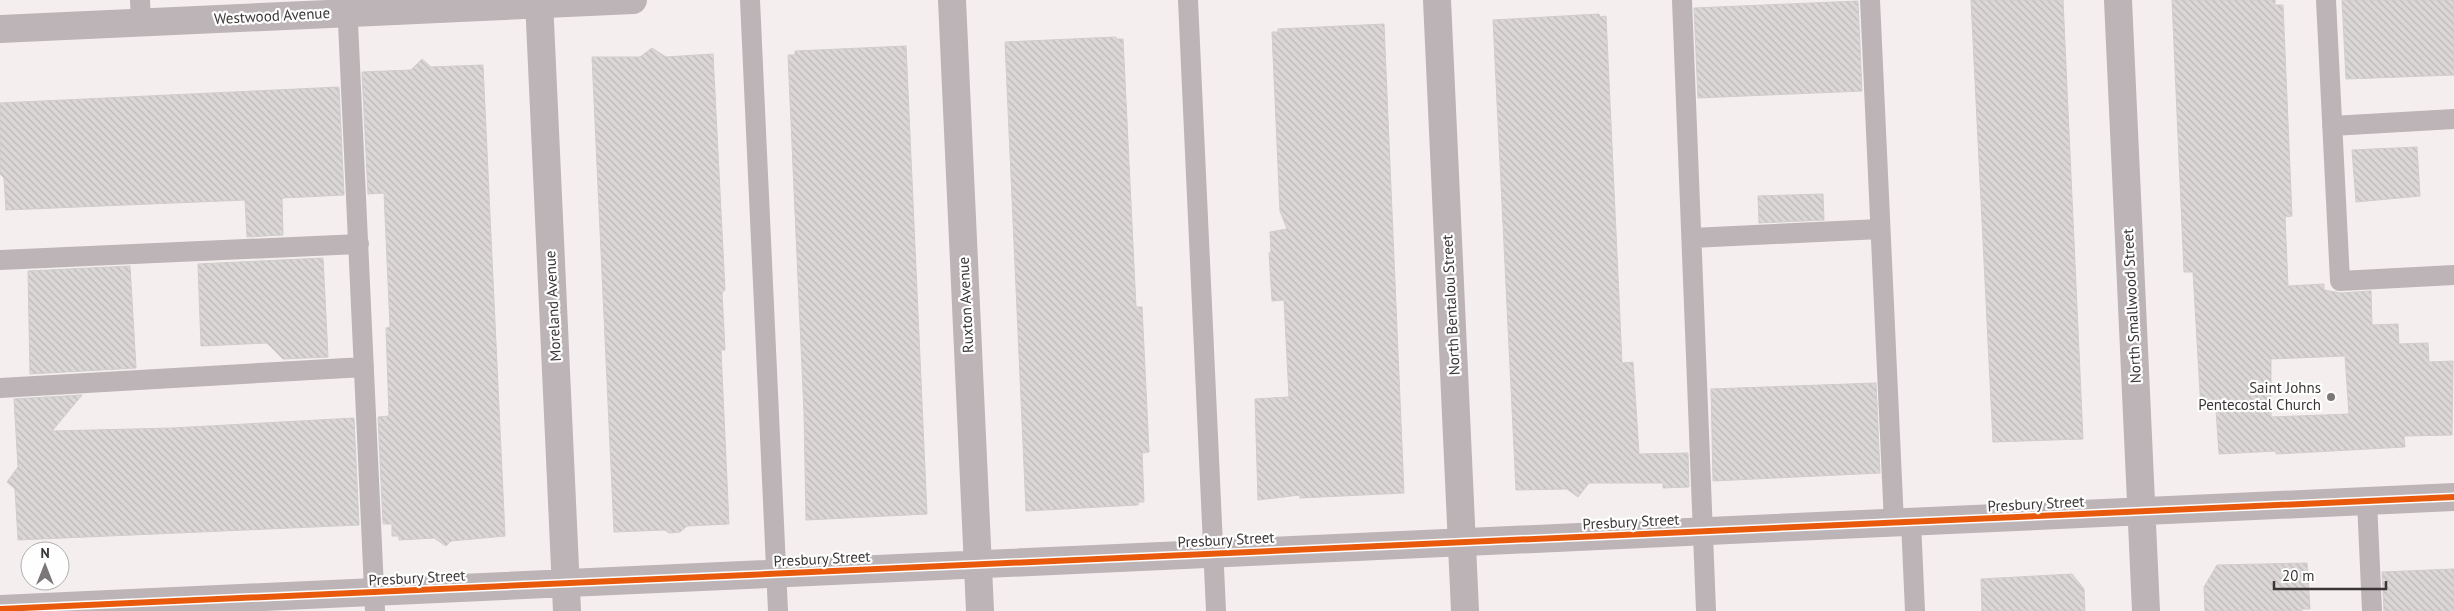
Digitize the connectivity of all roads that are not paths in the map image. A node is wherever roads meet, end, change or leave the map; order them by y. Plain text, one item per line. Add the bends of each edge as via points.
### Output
1 (634, 0) edge
2 (750, 0) edge
3 (952, 0) edge
4 (1188, 0) edge
5 (1437, 0) edge
6 (1682, 0) edge
7 (1870, 0) edge
8 (2118, 0) edge
9 (2326, 0) edge
10 (539, 2) edge
11 (348, 6) edge
12 (140, 11) edge
13 (0, 29) edge
14 (2454, 120) edge
15 (2332, 126) junction
16 (1880, 230) junction
17 (1692, 238) junction
18 (359, 244) junction
19 (0, 260) edge
20 (2454, 275) edge
21 (364, 367) junction
22 (0, 388) edge
23 (2454, 497) edge
24 (2367, 501) junction
25 (2142, 511) junction
26 (1903, 522) junction
27 (1704, 532) junction
28 (1462, 542) junction
29 (1213, 553) junction
30 (978, 565) junction
31 (776, 573) junction
32 (566, 583) junction
33 (375, 602) edge
34 (172, 606) edge
35 (0, 609) edge
36 (567, 611) edge
37 (778, 611) edge
38 (980, 611) edge
39 (1216, 611) edge
40 (1465, 611) edge
41 (1706, 611) edge
42 (1915, 611) edge
43 (2146, 611) edge
44 (2372, 611) edge

1 - 10 street, Westwood Avenue
2 - 31 lane
3 - 30 street, Ruxton Avenue
4 - 29 lane
5 - 28 street, North Bentalou Street
6 - 17 lane
7 - 16 lane
8 - 25 street, North Smallwood Street
9 - 15 lane
10 - 11 street, Westwood Avenue
10 - 32 street, Moreland Avenue
11 - 12 street, Westwood Avenue
11 - 18 lane
12 - 13 street, Westwood Avenue
14 - 15 lane
15 - 20 lane via 2340,281
16 - 17 lane
16 - 26 lane
17 - 27 lane
18 - 19 lane
18 - 21 lane
21 - 22 lane
21 - 33 lane
23 - 24 street, Presbury Street
24 - 25 street, Presbury Street
24 - 44 lane
25 - 26 street, Presbury Street
25 - 43 street, North Smallwood Street
26 - 27 street, Presbury Street
26 - 42 lane
27 - 28 street, Presbury Street
27 - 41 lane
28 - 29 street, Presbury Street
28 - 40 street, North Bentalou Street
29 - 30 street, Presbury Street
29 - 39 lane
30 - 31 street, Presbury Street
30 - 38 street, Ruxton Avenue
31 - 32 street, Presbury Street
31 - 37 lane
32 - 33 street, Presbury Street
32 - 36 street, Moreland Avenue
33 - 34 street, Presbury Street
34 - 35 street, Presbury Street

